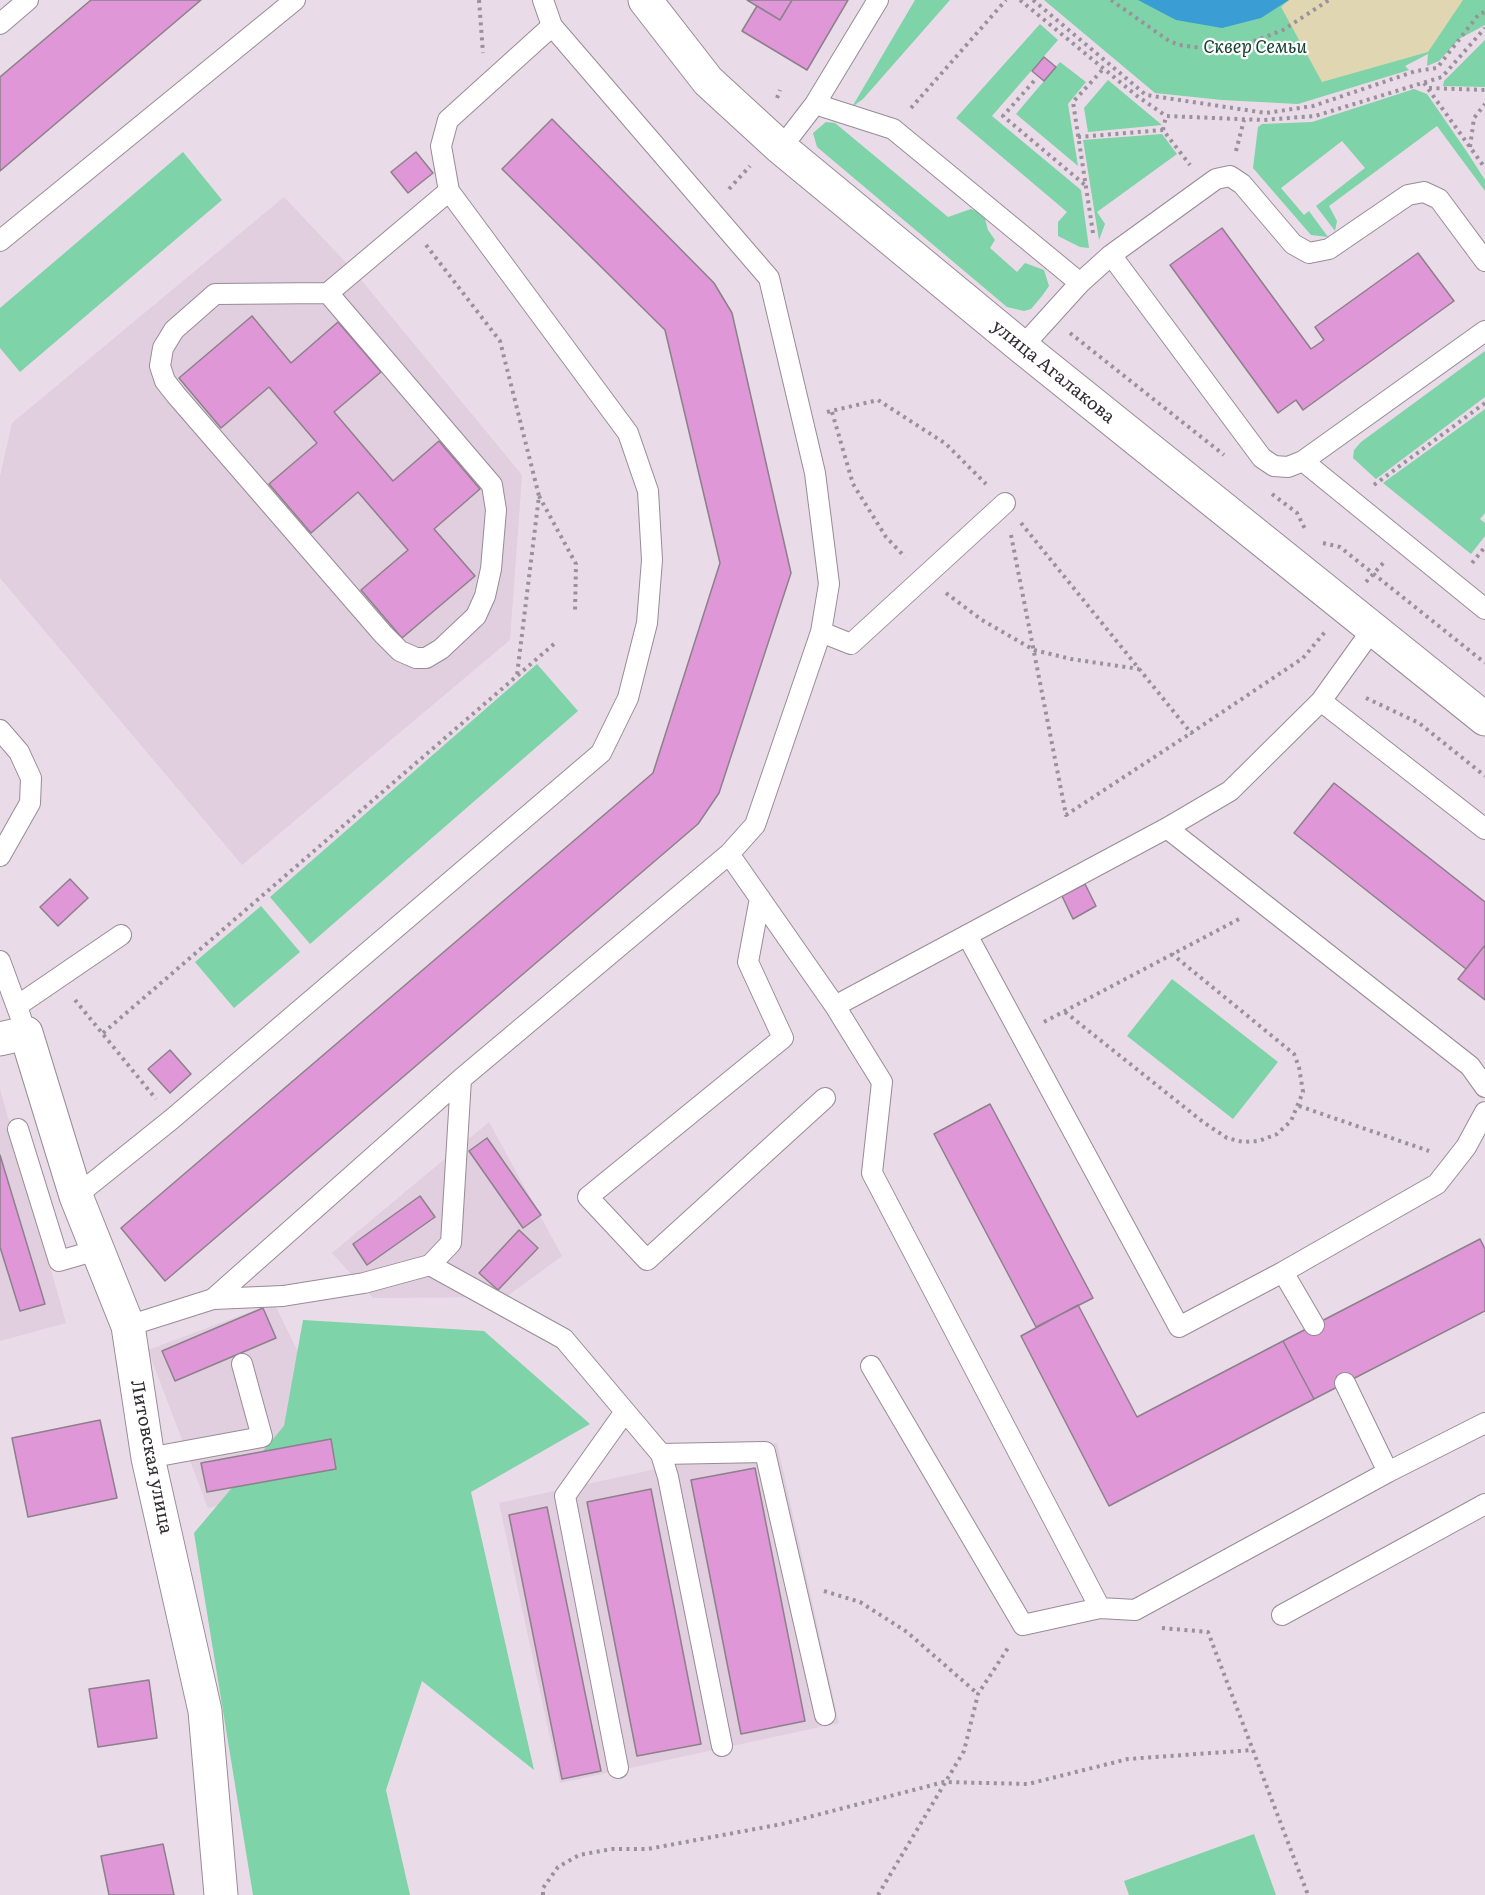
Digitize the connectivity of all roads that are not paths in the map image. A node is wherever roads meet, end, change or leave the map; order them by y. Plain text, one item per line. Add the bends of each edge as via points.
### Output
1 (28, 0) edge
2 (295, 0) edge
3 (543, 0) edge
4 (645, 0) edge
5 (878, 0) edge
6 (0, 24) edge
7 (552, 26) junction
8 (815, 104) junction
9 (781, 148) junction
10 (449, 191) junction
11 (0, 241) edge
12 (1105, 260) junction
13 (1485, 261) edge
14 (1080, 282) junction
15 (328, 293) junction
16 (1485, 331) edge
17 (1022, 347) junction
18 (1302, 461) junction
19 (1005, 503) road end
20 (1485, 609) edge
21 (1372, 630) junction
22 (821, 632) junction
23 (1321, 701) junction
24 (1485, 719) edge
25 (0, 730) edge
26 (1167, 828) junction
27 (1485, 829) edge
28 (729, 854) junction
29 (0, 856) edge
30 (760, 898) junction
31 (121, 935) dead end
32 (967, 935) junction
33 (0, 961) edge
34 (835, 1006) junction
35 (14, 1026) edge
36 (461, 1079) junction
37 (1485, 1087) edge
38 (825, 1098) dead end
39 (1485, 1112) edge
40 (18, 1129) dead end
41 (76, 1196) junction
42 (97, 1250) junction
43 (430, 1265) junction
44 (1283, 1272) junction
45 (213, 1299) junction
46 (1314, 1325) dead end
47 (128, 1326) junction
48 (242, 1364) dead end
49 (871, 1366) dead end
50 (1345, 1383) dead end
51 (624, 1413) junction
52 (1485, 1424) edge
53 (662, 1454) junction
54 (148, 1458) junction
55 (1388, 1472) junction
56 (1485, 1504) edge
57 (1100, 1608) junction
58 (1282, 1615) dead end
59 (825, 1715) dead end
60 (722, 1746) dead end
61 (618, 1767) dead end
62 (221, 1895) edge

1 - 6 lane
2 - 11 lane
3 - 7 lane
4 - 9 street, улица Агалакова via 708,81
5 - 8 lane
7 - 10 lane via 448,120 441,146
7 - 22 lane via 769,278 815,472 829,584
8 - 9 lane
8 - 14 lane via 893,129
9 - 17 street, улица Агалакова
10 - 15 lane
10 - 41 lane via 628,433 648,491 652,560 647,623 628,699 601,753 172,1119
12 - 13 lane via 1216,178 1230,176 1293,244 1309,253 1329,249 1408,195 1424,192 1439,199
12 - 14 lane
12 - 18 lane via 1262,458 1274,466 1288,467
14 - 17 lane
15 - 15 lane via 215,294 174,330 163,348 160,366 176,395 383,634 400,651 426,658 476,616 485,596 496,510 492,485
16 - 18 lane
17 - 21 street, улица Агалакова
18 - 20 lane
19 - 22 lane via 851,644
21 - 23 lane
21 - 24 street, улица Агалакова
22 - 28 lane via 754,825
23 - 26 lane via 1230,791
23 - 27 lane
25 - 29 lane via 19,752 31,778 30,803
26 - 32 lane
26 - 37 lane via 1470,1066
28 - 30 lane
28 - 36 lane
30 - 34 lane
30 - 38 lane via 748,962 783,1038 588,1197 647,1260
31 - 35 lane via 58,978
32 - 34 lane
32 - 44 lane via 1179,1327
33 - 35 lane
34 - 57 lane via 882,1082 872,1173
35 - 41 street, Литовская улица
36 - 43 lane via 451,1243
36 - 45 lane
39 - 44 lane via 1466,1147 1437,1184
40 - 42 lane via 59,1261
41 - 42 street, Литовская улица
42 - 47 street, Литовская улица
43 - 45 lane via 364,1283 283,1296
43 - 51 lane via 564,1339
44 - 46 lane
45 - 47 lane
47 - 54 street, Литовская улица
48 - 54 lane via 262,1437
49 - 57 lane via 1023,1625
50 - 55 lane
51 - 53 lane
51 - 61 lane via 565,1496
52 - 55 lane
53 - 59 lane via 765,1452
53 - 60 lane
54 - 62 street, Литовская улица via 205,1711
55 - 57 lane via 1135,1610
56 - 58 lane

